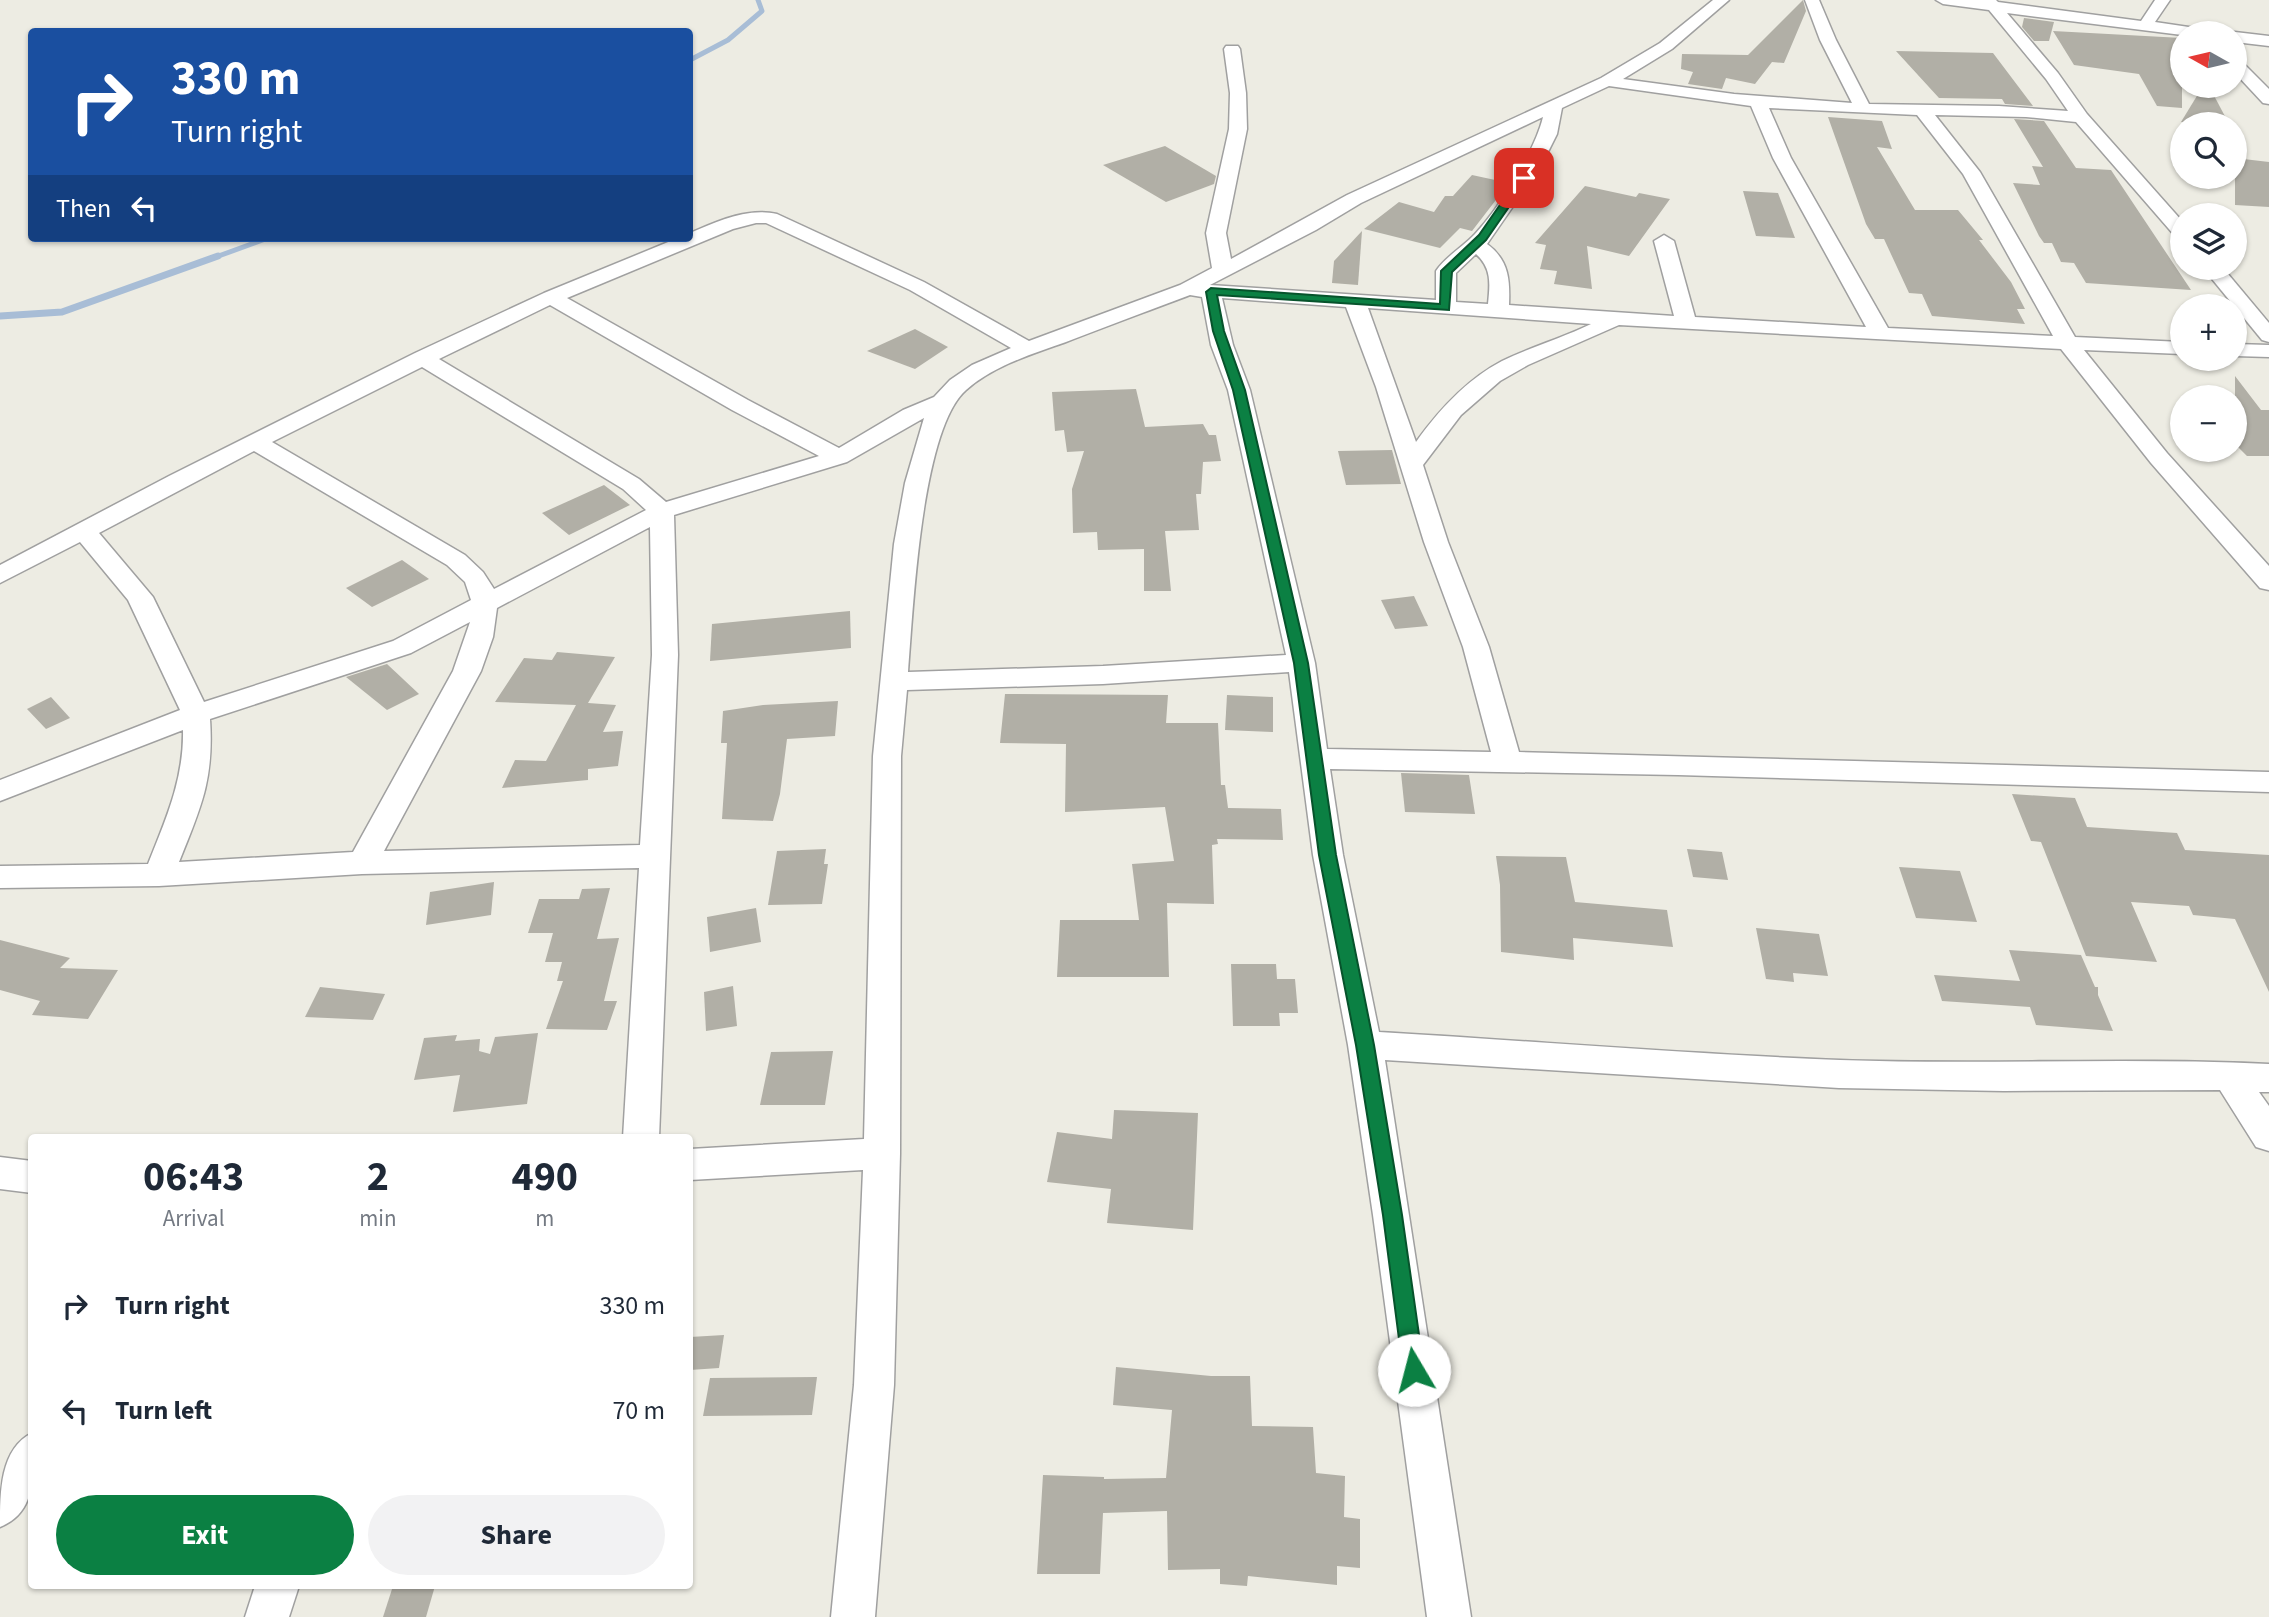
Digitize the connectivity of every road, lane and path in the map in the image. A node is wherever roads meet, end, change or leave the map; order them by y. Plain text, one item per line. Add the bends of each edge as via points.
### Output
1 (1723, 0) edge
2 (1812, 0) edge
3 (1943, 0) edge
4 (2092, 0) edge
5 (2163, 0) edge
6 (1990, 3) edge
7 (2082, 17) junction
8 (2145, 26) junction
9 (2170, 29) edge
10 (2247, 38) edge
11 (2269, 41) edge
12 (1232, 49) dead end
13 (2052, 76) junction
14 (2247, 76) edge
15 (1607, 81) junction
16 (2269, 99) edge
17 (1758, 103) junction
18 (1553, 106) junction
19 (1863, 109) junction
20 (1922, 110) junction
21 (2024, 111) junction
22 (2081, 118) junction
23 (2170, 218) edge
24 (693, 239) edge
25 (1664, 241) dead end
26 (685, 242) edge
27 (1475, 244) junction
28 (2223, 280) edge
29 (1207, 284) junction
30 (551, 298) junction
31 (1355, 302) junction
32 (1446, 308) junction
33 (1498, 311) junction
34 (1616, 319) junction
35 (1686, 323) junction
36 (1881, 335) junction
37 (2269, 336) edge
38 (2068, 344) junction
39 (2170, 348) edge
40 (1027, 349) junction
41 (2247, 350) edge
42 (2269, 351) edge
43 (423, 358) junction
44 (942, 402) junction
45 (255, 442) junction
46 (839, 457) junction
47 (1410, 466) junction
48 (662, 511) junction
49 (84, 531) junction
50 (0, 575) edge
51 (2269, 582) edge
52 (486, 603) junction
53 (1301, 663) junction
54 (894, 681) junction
55 (196, 713) junction
56 (1313, 759) junction
57 (1508, 763) junction
58 (2269, 782) edge
59 (0, 791) edge
60 (654, 856) junction
61 (362, 863) junction
62 (159, 875) junction
63 (0, 877) edge
64 (1365, 1045) junction
65 (2231, 1077) junction
66 (2269, 1078) edge
67 (641, 1134) edge
68 (2269, 1136) edge
69 (882, 1154) junction
70 (693, 1164) edge
71 (0, 1174) edge
72 (28, 1177) edge
73 (28, 1460) edge
74 (0, 1506) edge
75 (276, 1589) edge
76 (267, 1617) edge
77 (853, 1617) edge
78 (1449, 1617) edge

1 - 15 street via 1666,46
2 - 19 street
3 - 6 street
4 - 7 street
5 - 8 street
6 - 7 street
6 - 13 street
7 - 8 street
8 - 9 street
10 - 11 street
12 - 29 street via 1238,129
13 - 21 street
13 - 22 street
14 - 16 street
15 - 17 street
15 - 18 street
17 - 19 street
17 - 36 street via 1777,149
18 - 27 street via 1541,151
18 - 29 street via 1366,194
19 - 20 street
20 - 21 street
20 - 38 street via 1971,172
21 - 22 street
22 - 23 street
24 - 40 street via 763,216 917,286
25 - 35 street
26 - 30 street
27 - 32 street via 1446,271
27 - 33 street via 1496,262
28 - 37 street
29 - 31 street
29 - 40 street
29 - 53 street via 1239,390
30 - 43 street
30 - 46 street
31 - 32 street
31 - 47 street
32 - 33 street
33 - 34 street
34 - 35 street
34 - 47 street via 1579,340 1504,368 1458,405
35 - 36 street
36 - 38 street
38 - 39 street
38 - 51 street via 2159,458
40 - 44 street via 980,370
41 - 42 street
43 - 45 street
43 - 48 street via 631,484
44 - 46 street
44 - 54 street via 932,426 908,531
45 - 49 street
45 - 52 street via 456,560 477,581
46 - 48 street
47 - 57 street via 1476,648
48 - 52 street
48 - 60 street via 665,655
49 - 50 street
49 - 55 street via 140,597
52 - 55 street via 402,647
52 - 61 street via 467,671
53 - 54 street
53 - 56 street
54 - 69 street via 887,756
55 - 59 street
55 - 62 street via 198,756 191,795
56 - 57 street
56 - 64 street
57 - 58 street
60 - 61 street
60 - 67 street
61 - 62 street
62 - 63 street
64 - 65 street via 1839,1074
64 - 78 street
65 - 66 street
65 - 68 street
69 - 70 street
69 - 77 street via 874,1385
71 - 72 street
73 - 74 street
75 - 76 street

